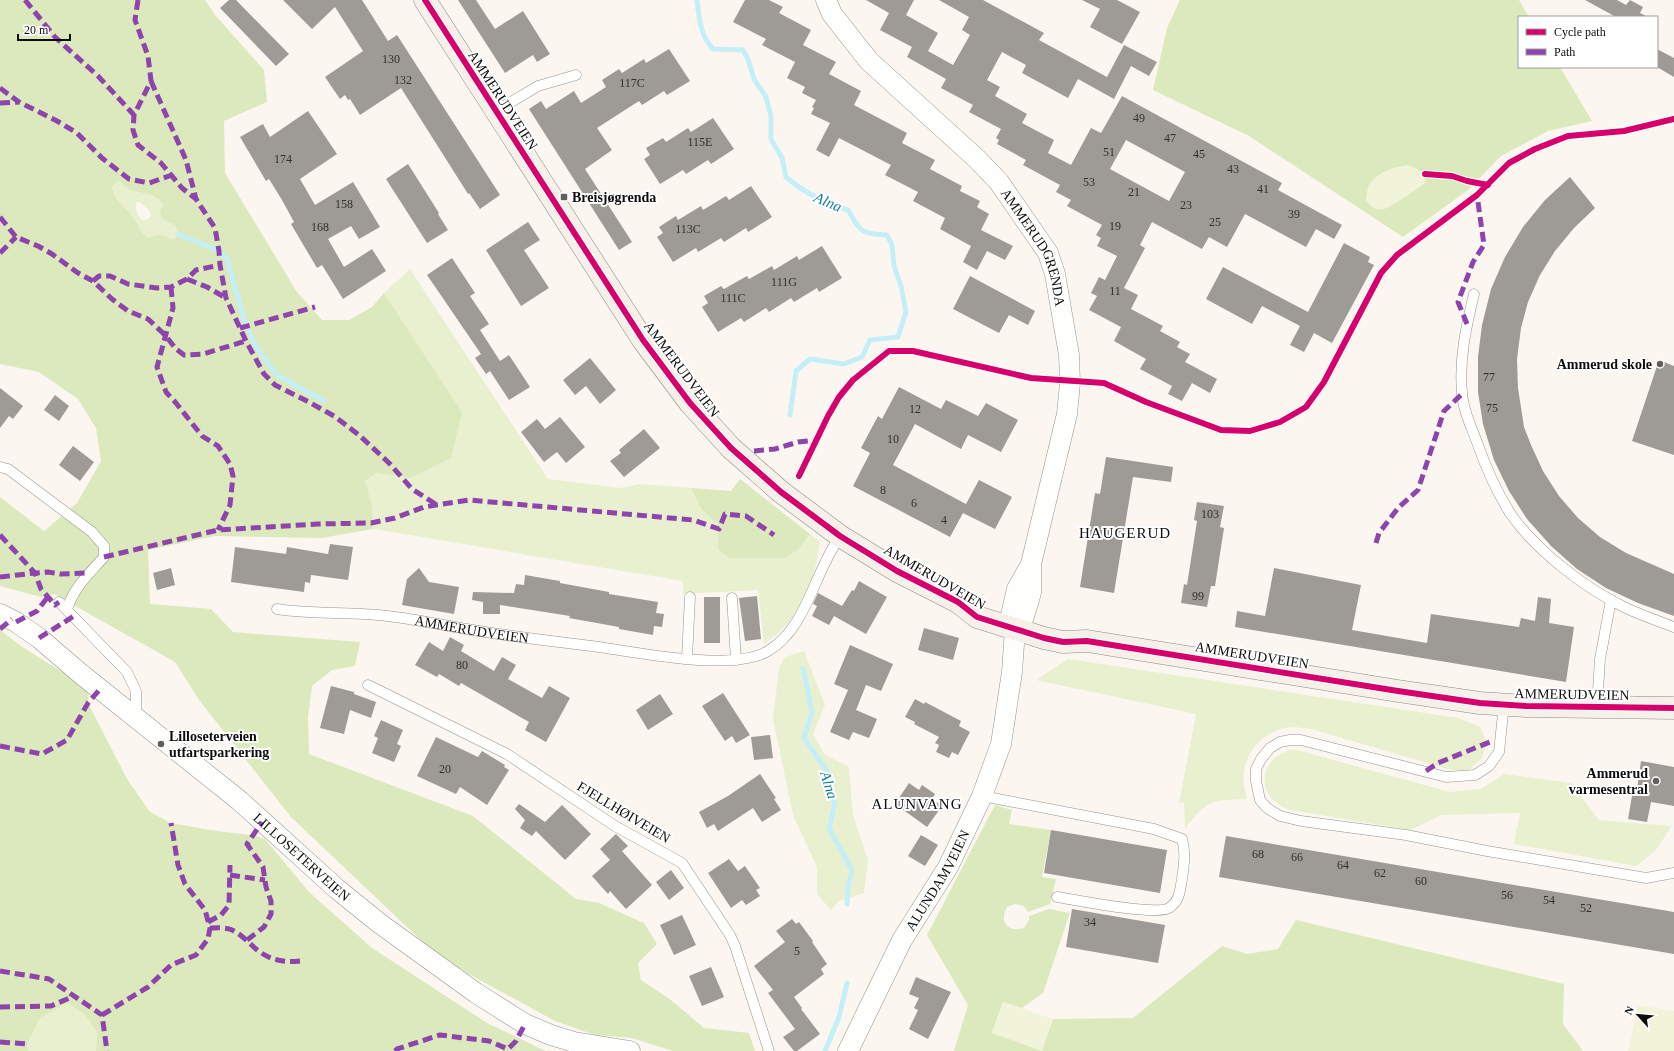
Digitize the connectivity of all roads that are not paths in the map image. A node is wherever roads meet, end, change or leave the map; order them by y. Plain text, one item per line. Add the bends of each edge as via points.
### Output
1 (425, 0) edge
2 (826, 0) edge
3 (576, 75) dead end
4 (496, 111) junction
5 (1474, 294) dead end
6 (0, 467) edge
7 (840, 536) junction
8 (1031, 564) joint
9 (690, 597) dead end
10 (732, 598) dead end
11 (1610, 600) junction
12 (59, 602) dead end
13 (67, 609) junction
14 (277, 609) dead end
15 (0, 614) edge
16 (1016, 621) junction
17 (1674, 627) edge
18 (687, 658) junction
19 (736, 660) junction
20 (368, 685) dead end
21 (1504, 704) junction
22 (1598, 707) junction
23 (1674, 708) edge
24 (136, 718) junction
25 (982, 796) junction
26 (1674, 873) edge
27 (1057, 897) dead end
28 (630, 1051) edge
29 (769, 1051) edge
30 (848, 1051) edge

1 - 4 street, AMMERUDVEIEN
2 - 8 street, AMMERUDGRENDA via 832,14 869,61 999,182 1048,253 1055,274 1069,355 1070,383 1067,414
3 - 4 lane via 538,86
4 - 7 street, AMMERUDVEIEN via 643,340 690,403 751,466 801,508
5 - 11 lane via 1464,336 1462,394 1465,411 1484,464 1510,513 1531,539 1559,564
6 - 13 lane via 8,469 92,532 104,546 104,557 80,583 71,596
7 - 16 street, AMMERUDVEIEN via 897,571 958,602 981,605
7 - 19 lane, AMMERUDVEIEN via 791,629 768,651
8 - 16 street, ALUNDAMVEIEN via 1031,592
9 - 18 lane
10 - 19 lane
11 - 17 lane
11 - 22 lane via 1600,659
12 - 13 lane
13 - 24 lane via 127,672 136,691
14 - 18 lane, AMMERUDVEIEN via 301,613 387,616 484,632
15 - 24 street, LILLOSETERVEIEN via 39,638
16 - 21 street, AMMERUDVEIEN via 1066,631 1087,640 1398,691
16 - 25 street, ALUNDAMVEIEN via 1012,672 1000,744
18 - 19 lane, AMMERUDVEIEN
20 - 29 lane, FJELLHØIVEIEN via 507,754 616,826 682,863 730,935 748,982
21 - 22 street, AMMERUDVEIEN
21 - 26 lane via 1499,752 1489,766 1475,775 1446,777 1301,740 1290,740 1270,748 1261,759 1256,769 1260,800 1280,816 1301,821 1406,835 1646,878
22 - 23 street, AMMERUDVEIEN
24 - 28 street, LILLOSETERVEIEN via 240,801 337,889 379,923 476,993 512,1017 536,1029 569,1040
25 - 27 lane via 1154,829 1182,839 1185,849 1178,899 1168,909 1150,911
25 - 30 street, ALUNDAMVEIEN via 948,867 902,940

